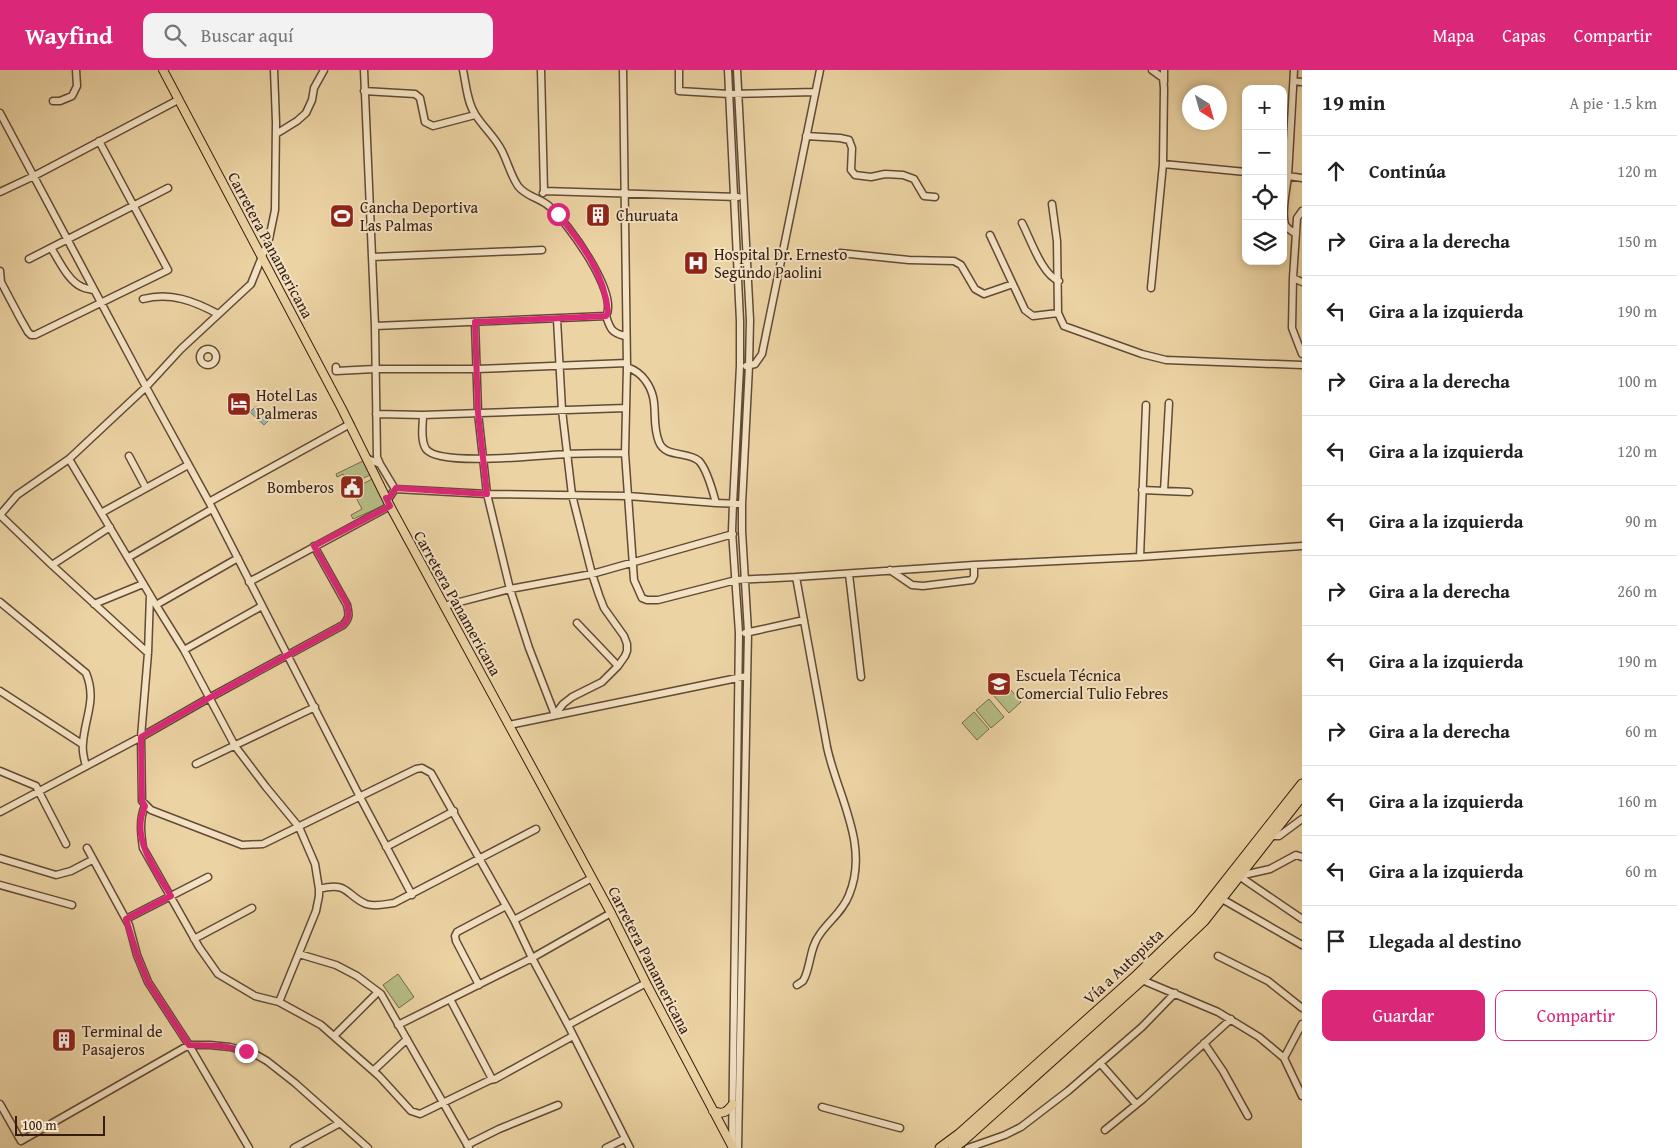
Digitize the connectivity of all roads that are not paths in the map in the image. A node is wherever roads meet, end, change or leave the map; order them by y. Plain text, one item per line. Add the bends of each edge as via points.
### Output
1 (76, 70) edge
2 (163, 70) edge
3 (274, 70) edge
4 (324, 70) edge
5 (364, 70) edge
6 (463, 70) edge
7 (541, 70) edge
8 (624, 70) edge
9 (678, 70) edge
10 (728, 70) edge
11 (737, 70) edge
12 (820, 70) edge
13 (1152, 70) edge
14 (1164, 70) edge
15 (1294, 70) edge
16 (1294, 81) junction
17 (1302, 82) edge
18 (1164, 83) junction
19 (364, 91) junction
20 (815, 92) junction
21 (729, 94) junction
22 (738, 94) junction
23 (178, 100) junction
24 (53, 101) dead end
25 (0, 113) edge
26 (475, 115) junction
27 (276, 134) junction
28 (806, 136) junction
29 (99, 141) junction
30 (1287, 163) edge
31 (1163, 164) junction
32 (1242, 172) edge
33 (1287, 175) edge
34 (34, 176) junction
35 (1302, 178) edge
36 (168, 188) dead end
37 (544, 191) junction
38 (0, 192) edge
39 (624, 192) junction
40 (743, 196) junction
41 (734, 197) junction
42 (935, 197) dead end
43 (538, 199) junction
44 (1052, 204) dead end
45 (134, 205) junction
46 (1302, 211) edge
47 (1284, 220) edge
48 (1022, 223) dead end
49 (990, 234) dead end
50 (1296, 234) junction
51 (68, 239) junction
52 (1299, 244) edge
53 (50, 248) junction
54 (542, 250) dead end
55 (840, 253) dead end
56 (372, 257) junction
57 (263, 258) junction
58 (29, 260) dead end
59 (0, 271) edge
60 (1293, 278) junction
61 (1058, 281) junction
62 (1302, 282) edge
63 (1013, 284) junction
64 (1151, 288) dead end
65 (94, 290) junction
66 (143, 299) dead end
67 (101, 303) junction
68 (1058, 313) junction
69 (218, 314) junction
70 (606, 316) junction
71 (557, 319) junction
72 (475, 322) junction
73 (375, 326) junction
74 (626, 336) junction
75 (1302, 354) edge
76 (627, 365) junction
77 (1302, 365) edge
78 (560, 366) junction
79 (740, 366) junction
80 (749, 366) junction
81 (336, 367) dead end
82 (375, 369) junction
83 (477, 369) junction
84 (146, 386) junction
85 (1169, 403) dead end
86 (1146, 405) dead end
87 (626, 408) junction
88 (562, 410) junction
89 (478, 413) junction
90 (376, 414) junction
91 (423, 415) junction
92 (350, 424) junction
93 (625, 452) junction
94 (567, 454) junction
95 (129, 456) dead end
96 (69, 459) junction
97 (482, 459) junction
98 (368, 460) junction
99 (380, 464) junction
100 (188, 465) junction
101 (146, 488) junction
102 (396, 488) junction
103 (1142, 490) junction
104 (1164, 491) junction
105 (1189, 492) dead end
106 (487, 494) junction
107 (572, 495) junction
108 (628, 496) junction
109 (209, 502) junction
110 (388, 502) junction
111 (716, 504) junction
112 (732, 504) junction
113 (742, 504) junction
114 (212, 509) junction
115 (101, 513) junction
116 (0, 515) edge
117 (110, 527) junction
118 (733, 534) junction
119 (314, 546) junction
120 (1302, 546) edge
121 (129, 557) junction
122 (1140, 557) junction
123 (238, 558) junction
124 (632, 563) junction
125 (974, 565) junction
126 (52, 566) junction
127 (890, 570) junction
128 (592, 574) junction
129 (849, 574) junction
130 (796, 577) junction
131 (745, 579) junction
132 (736, 580) junction
133 (249, 582) junction
134 (143, 584) junction
135 (510, 589) junction
136 (150, 596) junction
137 (0, 602) edge
138 (94, 604) junction
139 (156, 605) junction
140 (262, 606) junction
141 (444, 606) junction
142 (804, 620) junction
143 (577, 622) dead end
144 (748, 632) junction
145 (739, 633) junction
146 (184, 650) junction
147 (148, 654) junction
148 (288, 655) junction
149 (618, 666) junction
150 (747, 676) junction
151 (737, 677) junction
152 (861, 677) dead end
153 (0, 691) edge
154 (209, 698) junction
155 (315, 708) junction
156 (555, 715) junction
157 (509, 724) junction
158 (141, 737) junction
159 (82, 744) junction
160 (235, 746) junction
161 (196, 764) dead end
162 (86, 766) junction
163 (0, 771) edge
164 (1302, 784) edge
165 (38, 791) junction
166 (1302, 796) edge
167 (360, 797) junction
168 (145, 806) junction
169 (454, 811) junction
170 (0, 812) edge
171 (1302, 819) edge
172 (299, 827) junction
173 (536, 829) dead end
174 (1271, 836) junction
175 (66, 844) dead end
176 (386, 846) junction
177 (87, 848) dead end
178 (1302, 857) edge
179 (0, 858) edge
180 (481, 858) junction
181 (92, 860) junction
182 (1239, 876) junction
183 (208, 877) dead end
184 (592, 878) junction
185 (0, 885) edge
186 (319, 888) junction
187 (412, 895) junction
188 (171, 896) junction
189 (1222, 898) junction
190 (72, 905) dead end
191 (506, 906) junction
192 (252, 908) dead end
193 (611, 913) junction
194 (1302, 918) edge
195 (126, 919) junction
196 (514, 920) junction
197 (194, 939) junction
198 (1302, 945) edge
199 (299, 954) junction
200 (1218, 956) dead end
201 (532, 958) junction
202 (1140, 977) junction
203 (646, 984) junction
204 (479, 985) junction
205 (797, 985) dead end
206 (378, 992) junction
207 (1175, 993) junction
208 (450, 999) junction
209 (279, 1002) junction
210 (1302, 1008) edge
211 (1231, 1019) junction
212 (1302, 1024) edge
213 (398, 1025) junction
214 (568, 1025) junction
215 (334, 1036) junction
216 (573, 1036) junction
217 (406, 1039) junction
218 (1204, 1043) junction
219 (189, 1045) junction
220 (1284, 1058) junction
221 (1100, 1064) junction
222 (373, 1071) junction
223 (492, 1079) junction
224 (1302, 1096) edge
225 (443, 1102) junction
226 (0, 1104) edge
227 (733, 1104) junction
228 (1136, 1104) junction
229 (558, 1105) dead end
230 (822, 1106) dead end
231 (713, 1112) junction
232 (1248, 1116) dead end
233 (340, 1122) junction
234 (900, 1128) dead end
235 (1105, 1130) dead end
236 (624, 1139) junction
237 (21, 1141) junction
238 (468, 1146) edge
239 (734, 1147) edge
240 (25, 1148) edge
241 (250, 1148) edge
242 (294, 1148) edge
243 (368, 1148) edge
244 (606, 1148) edge
245 (630, 1148) edge
246 (940, 1148) edge
247 (953, 1148) edge
248 (968, 1148) edge

1 - 24 street via 77,86 72,96
2 - 23 main road, Carretera Panamericana
3 - 27 street
4 - 27 street via 306,113
5 - 19 street
6 - 26 street
7 - 37 street
8 - 39 street
9 - 21 street via 679,91
10 - 21 street
11 - 22 street
12 - 20 street
13 - 18 street via 1163,78
14 - 18 street
15 - 16 street
16 - 17 street
16 - 30 street
18 - 31 street
19 - 26 street via 415,94 420,98 425,122 432,126
19 - 56 street
20 - 22 street
20 - 28 street
21 - 22 street
21 - 41 street
22 - 40 street
23 - 29 street
23 - 57 main road, Carretera Panamericana
25 - 34 street
26 - 43 street via 499,145 518,187
27 - 57 street via 275,210
28 - 42 street via 848,140 852,148 851,170 855,175 903,175 914,180 924,196
28 - 80 street via 762,354 755,364
29 - 34 street
29 - 45 street
31 - 32 street
31 - 64 street
33 - 35 street
34 - 38 street
34 - 51 street
36 - 45 street
37 - 39 street
37 - 43 street
39 - 41 street
39 - 74 street
40 - 41 street
40 - 80 street via 750,320
41 - 79 street
43 - 70 street via 558,214 589,257 608,301
44 - 61 street
45 - 51 street
45 - 67 street via 168,270
46 - 50 street via 1297,218
47 - 50 street via 1287,228
48 - 61 street via 1045,271
49 - 63 street
50 - 52 street
51 - 53 street
51 - 65 street
52 - 60 street
53 - 58 street
53 - 65 street via 78,285
54 - 56 street
55 - 63 street via 954,261 961,265 975,289 984,294
56 - 73 street
57 - 69 street via 251,284
57 - 92 main road, Carretera Panamericana
59 - 67 street via 1,282 31,335
60 - 62 street
60 - 75 street via 1292,328
61 - 68 street
63 - 68 street via 1023,308 1033,316
65 - 67 street
66 - 69 street via 164,295 202,305
67 - 84 street
68 - 77 street via 1064,326 1166,360
69 - 84 street
70 - 71 street
70 - 74 street via 616,334
71 - 72 street
71 - 78 street
72 - 73 street
72 - 83 street
73 - 82 street
74 - 76 street
76 - 78 street
76 - 87 street
76 - 111 street via 640,373 653,392 660,444 670,452 690,455 698,461
78 - 83 street
78 - 88 street
79 - 80 street
79 - 112 street
80 - 113 street
81 - 82 street via 336,371
82 - 83 street
82 - 90 street
83 - 89 street
84 - 96 street
84 - 100 street
85 - 104 street
86 - 103 street
87 - 88 street
87 - 93 street
88 - 89 street
88 - 94 street
89 - 91 street
89 - 97 street
90 - 91 street
90 - 99 street via 376,457
91 - 97 street via 422,440 426,449 451,458
92 - 98 main road, Carretera Panamericana
92 - 109 street
93 - 94 street
93 - 108 street
94 - 97 street
94 - 107 street
95 - 101 street
96 - 115 street
96 - 116 street via 17,495
97 - 106 street
98 - 99 street
98 - 110 main road, Carretera Panamericana
99 - 102 street
100 - 101 street
100 - 109 street
101 - 115 street
102 - 106 street
102 - 110 street
103 - 104 street
103 - 122 street
104 - 105 street
106 - 107 street
106 - 135 street
107 - 108 street
107 - 128 street
108 - 111 street
108 - 124 street
109 - 114 street
110 - 119 street
110 - 141 main road, Carretera Panamericana
111 - 112 street
112 - 113 street
112 - 118 street
113 - 131 street
114 - 121 street
114 - 123 street
115 - 117 street
116 - 126 street
117 - 121 street
117 - 126 street
118 - 124 street
118 - 132 street
119 - 133 street
119 - 148 street via 347,604 348,620
120 - 122 street
121 - 134 street
122 - 125 street
123 - 133 street
123 - 139 street
124 - 128 street
124 - 132 street via 634,580 642,598 647,600
125 - 127 street
125 - 127 street via 972,580 923,586 912,585
126 - 138 street
127 - 129 street
128 - 135 street
128 - 149 street via 604,608 627,644 626,656
129 - 130 street
129 - 152 street
130 - 131 street
130 - 142 street
131 - 132 street
131 - 144 street
132 - 145 street
133 - 140 street
134 - 136 street
134 - 138 street
135 - 141 street
135 - 156 street
136 - 139 street
136 - 147 street
137 - 159 street via 86,673 92,699
138 - 147 street
139 - 146 street
140 - 146 street
140 - 148 street
141 - 157 main road, Carretera Panamericana
142 - 144 street
142 - 205 street via 829,757 846,804 857,860 849,895 813,946 805,978
143 - 149 street
144 - 145 street
144 - 150 street
145 - 151 street
146 - 154 street
147 - 158 street
148 - 154 street
148 - 155 street
149 - 156 street via 602,682 572,697
150 - 151 street
150 - 239 street
151 - 156 street
151 - 227 street
153 - 159 street
154 - 158 street
154 - 160 street
155 - 160 street
155 - 167 street
156 - 157 street
157 - 184 main road, Carretera Panamericana
158 - 162 street
158 - 168 street via 142,801
159 - 162 street
160 - 161 street
160 - 172 street
162 - 165 street
163 - 165 street via 36,786
164 - 202 highway, Vía a Autopista via 1198,916
165 - 170 street
165 - 175 street
166 - 174 highway, Vía a Autopista
167 - 169 street via 422,768 435,777
167 - 172 street
167 - 176 street
168 - 172 street via 242,845 263,844
168 - 188 street via 142,812 143,848
169 - 176 street
169 - 180 street
171 - 174 street via 1279,836
172 - 186 street via 315,864
173 - 180 street
174 - 182 highway, Vía a Autopista
176 - 187 street
177 - 181 street
178 - 182 street via 1296,855 1270,869
179 - 181 street via 56,875
180 - 187 street
180 - 191 street
181 - 195 street
182 - 189 highway, Vía a Autopista
182 - 194 street
183 - 188 street
184 - 193 main road, Carretera Panamericana
184 - 196 street
185 - 190 street
186 - 187 street via 342,887 367,904 379,905
186 - 199 street via 316,911
188 - 195 street
188 - 197 street
189 - 198 street
189 - 202 highway, Vía a Autopista via 1204,921
191 - 196 street
191 - 204 street via 455,936
192 - 197 street
193 - 201 street
193 - 203 main road, Carretera Panamericana
195 - 219 street via 148,982
196 - 201 street
197 - 209 street via 218,974 255,996
199 - 206 street via 358,976
199 - 209 street
200 - 210 street via 1268,981
201 - 204 street
201 - 214 street
202 - 207 street
202 - 246 highway, Vía a Autopista
202 - 247 highway, Vía a Autopista
203 - 214 street
203 - 231 main road, Carretera Panamericana
204 - 208 street
206 - 213 street
206 - 215 street
207 - 211 street
207 - 221 street
208 - 213 street
208 - 223 street
209 - 215 street via 321,1025
211 - 218 street
211 - 220 street via 1260,1037
212 - 220 street
213 - 217 street
214 - 216 street
215 - 222 street
216 - 223 street
216 - 236 street
217 - 222 street
217 - 225 street
218 - 228 street
218 - 232 street
219 - 233 street via 230,1047 260,1057
219 - 237 street
219 - 241 street
220 - 224 street
221 - 228 street
221 - 248 street via 1021,1127
222 - 225 street via 410,1111 420,1114
223 - 225 street
225 - 238 street
226 - 237 street
227 - 231 main road via 722,1114
227 - 239 street
228 - 235 street
229 - 238 street via 499,1129
230 - 234 street
231 - 239 main road, Carretera Panamericana
233 - 242 street
233 - 243 street
236 - 244 street
236 - 245 street
237 - 240 street

